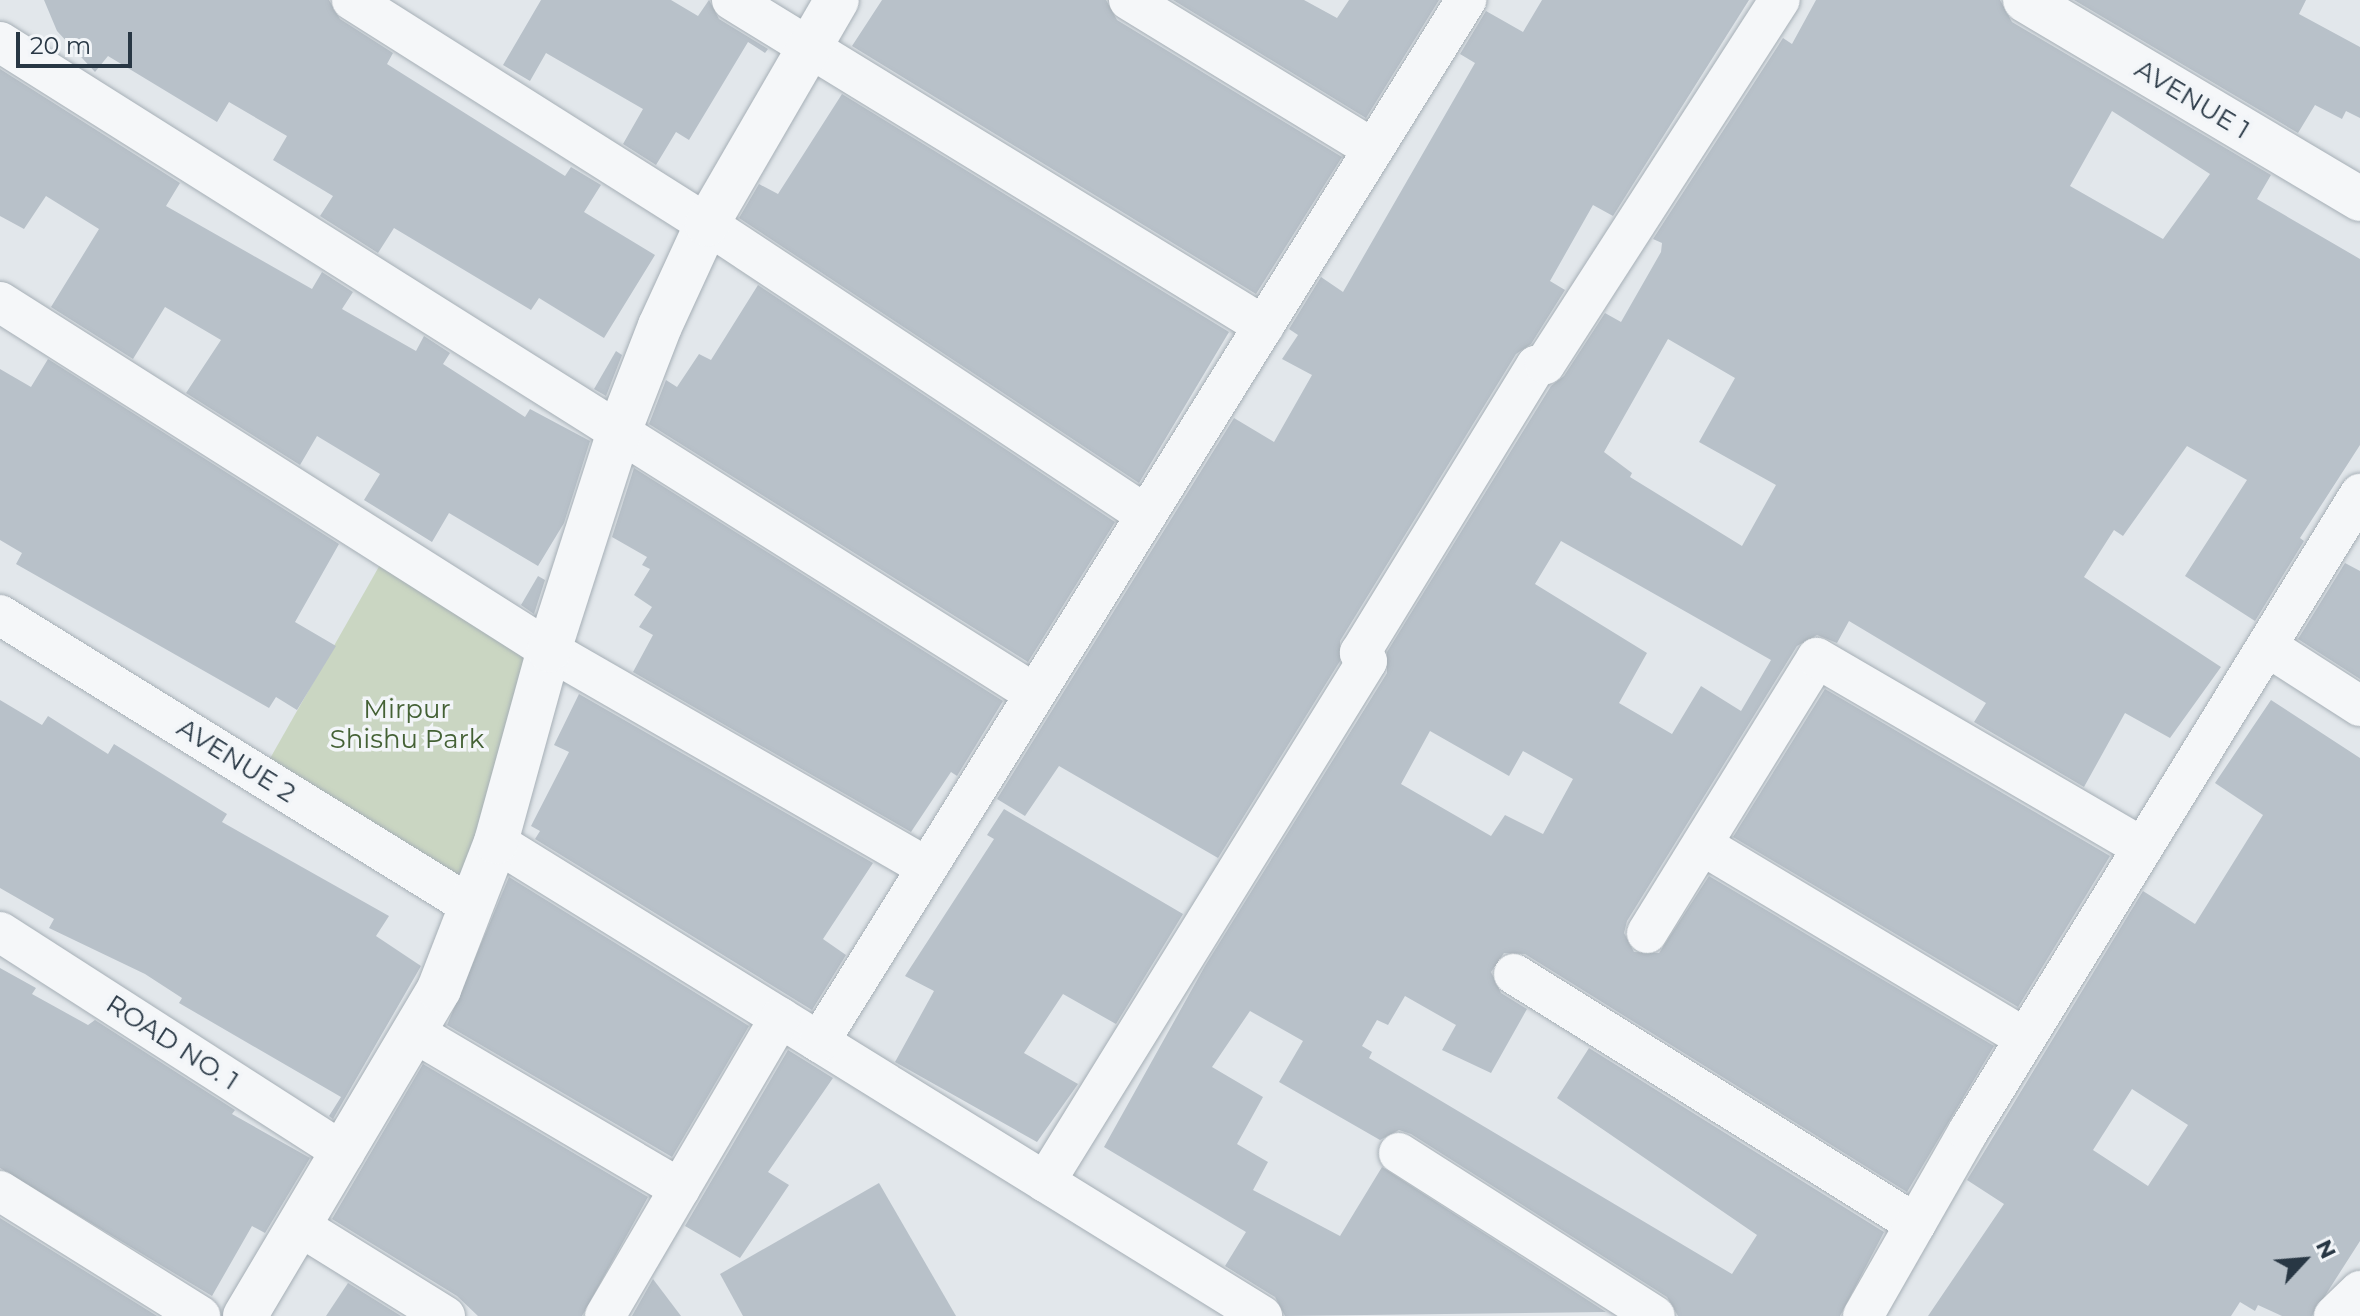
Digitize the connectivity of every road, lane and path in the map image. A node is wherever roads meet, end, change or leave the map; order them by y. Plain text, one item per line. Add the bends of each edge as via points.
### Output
1 (352, 0) edge
2 (732, 0) edge
3 (837, 0) edge
4 (1129, 0) edge
5 (1466, 0) edge
6 (1780, 0) edge
7 (2025, 0) edge
8 (2073, 12) edge
9 (0, 42) edge
10 (808, 48) junction
11 (1373, 149) junction
12 (2360, 199) edge
13 (707, 224) junction
14 (0, 302) edge
15 (1264, 326) junction
16 (620, 429) junction
17 (2360, 494) edge
18 (1146, 515) junction
19 (0, 615) edge
20 (2268, 647) junction
21 (549, 650) junction
22 (1035, 694) junction
23 (2360, 706) edge
24 (496, 842) junction
25 (1704, 846) junction
26 (2142, 847) junction
27 (927, 867) junction
28 (471, 906) junction
29 (0, 932) edge
30 (1647, 933) dead end
31 (1514, 974) dead end
32 (780, 1018) junction
33 (417, 1034) junction
34 (2025, 1038) junction
35 (819, 1042) junction
36 (344, 1153) junction
37 (1399, 1153) dead end
38 (1045, 1182) junction
39 (680, 1189) junction
40 (0, 1191) edge
41 (1915, 1224) junction
42 (298, 1225) junction
43 (2360, 1291) edge
44 (200, 1316) edge
45 (245, 1316) edge
46 (445, 1316) edge
47 (605, 1316) edge
48 (1262, 1316) edge
49 (1655, 1316) edge
50 (1863, 1316) edge
51 (2334, 1316) edge

1 - 13 street
2 - 10 street
3 - 10 street
4 - 11 street
5 - 11 street
6 - 38 street via 1545,364 1536,366 1360,653 1367,661
7 - 8 street, AVENUE 1
8 - 12 street, AVENUE 1
9 - 16 street
10 - 13 street
10 - 15 street
11 - 15 street
13 - 16 street
13 - 18 street
14 - 21 street
15 - 18 street
16 - 21 street
16 - 22 street
17 - 20 street
18 - 22 street
19 - 28 street, AVENUE 2
20 - 23 street
20 - 26 street
21 - 24 street
21 - 27 street
22 - 27 street
24 - 28 street
24 - 32 street
25 - 26 street via 1817,658
25 - 30 street
25 - 34 street
26 - 34 street
27 - 35 street
28 - 33 street
29 - 36 street, ROAD NO. 1
31 - 41 street
32 - 35 street
32 - 39 street
33 - 36 street
33 - 39 street
34 - 41 street
35 - 38 street
36 - 42 street
37 - 49 street
38 - 48 street
39 - 47 street
40 - 44 street
41 - 50 street
42 - 45 street
42 - 46 street
43 - 51 street

